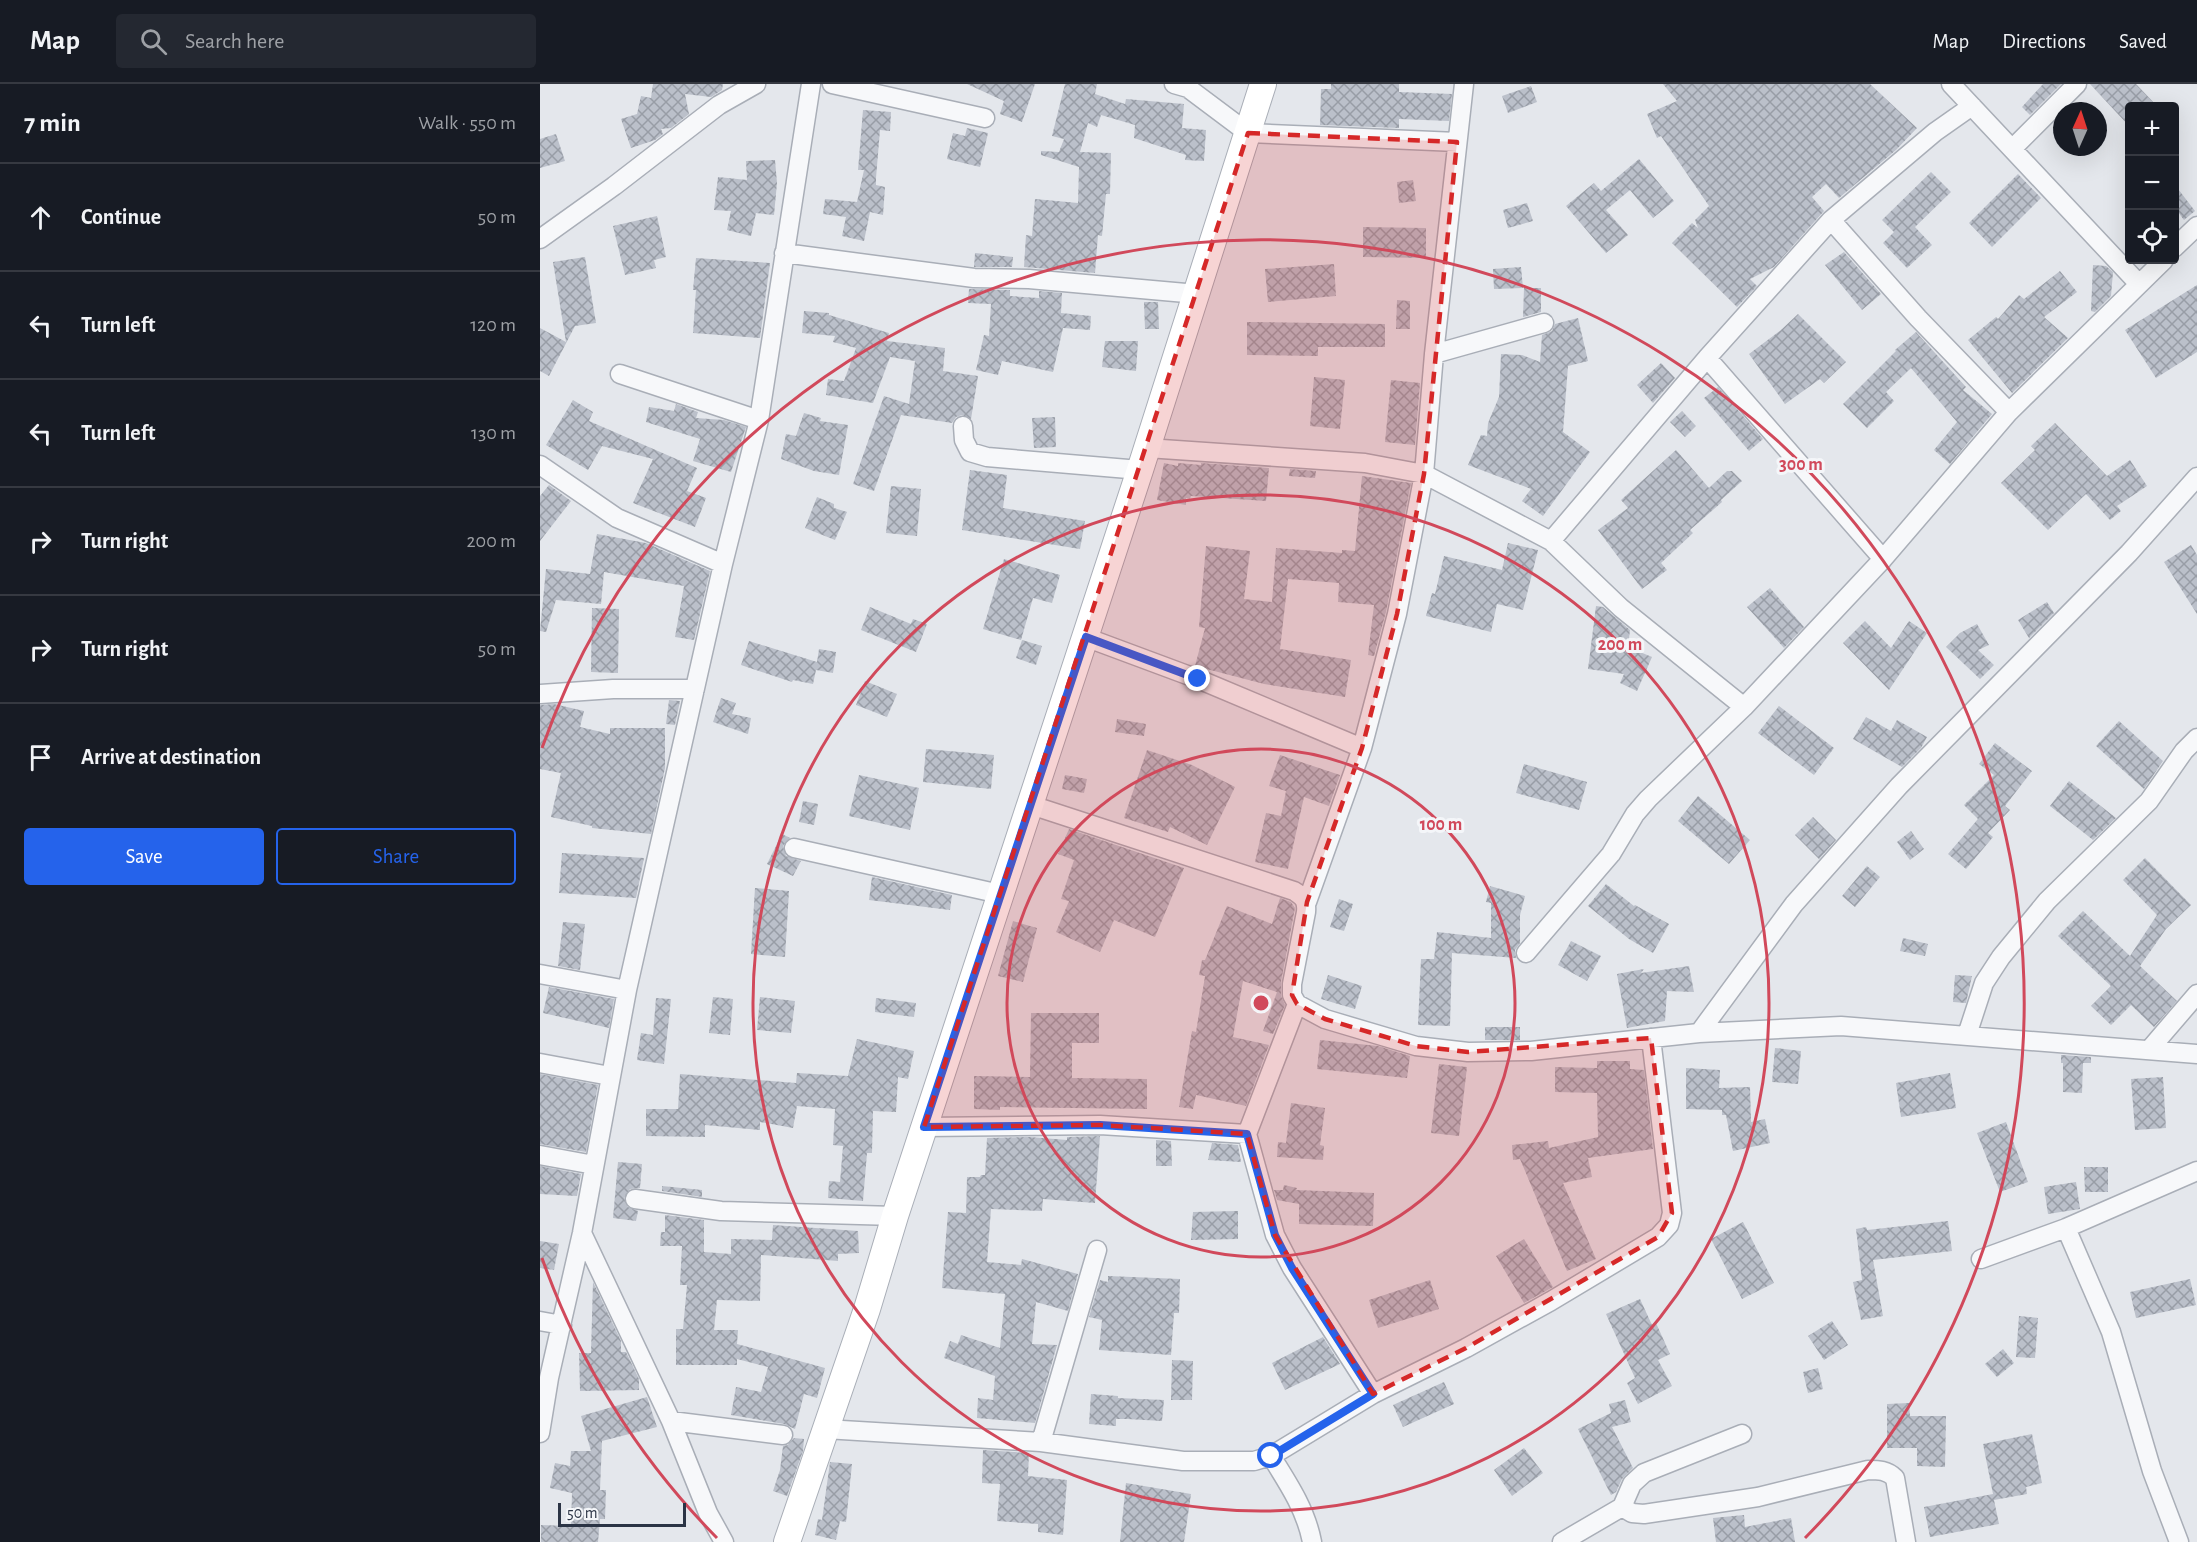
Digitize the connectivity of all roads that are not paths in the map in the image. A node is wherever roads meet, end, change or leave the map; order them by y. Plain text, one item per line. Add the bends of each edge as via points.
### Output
1 (756, 84) edge
2 (811, 84) edge
3 (832, 84) edge
4 (1174, 84) edge
5 (1263, 84) edge
6 (1464, 84) edge
7 (1951, 84) edge
8 (2077, 84) edge
9 (1972, 106) junction
10 (985, 118) dead end
11 (1248, 133) junction
12 (1457, 142) junction
13 (2012, 149) junction
14 (1831, 220) junction
15 (2197, 226) edge
16 (540, 238) edge
17 (2179, 244) edge
18 (784, 253) junction
19 (2160, 264) edge
20 (2139, 284) junction
21 (1197, 294) junction
22 (1544, 323) dead end
23 (1434, 354) junction
24 (1707, 358) junction
25 (620, 374) dead end
26 (2009, 412) junction
27 (759, 420) junction
28 (963, 426) dead end
29 (1144, 459) junction
30 (540, 465) edge
31 (1424, 474) junction
32 (2197, 477) edge
33 (1551, 541) junction
34 (1883, 559) junction
35 (723, 564) junction
36 (1086, 637) junction
37 (695, 689) junction
38 (540, 694) edge
39 (1744, 707) junction
40 (2197, 738) edge
41 (1362, 748) junction
42 (1031, 805) junction
43 (794, 848) dead end
44 (1000, 894) junction
45 (1307, 902) junction
46 (1526, 953) dead end
47 (540, 974) edge
48 (627, 990) junction
49 (2197, 994) edge
50 (1296, 1004) junction
51 (1699, 1033) junction
52 (1966, 1035) junction
53 (1651, 1038) junction
54 (2149, 1050) junction
55 (2197, 1054) edge
56 (540, 1063) edge
57 (610, 1076) junction
58 (924, 1127) junction
59 (1247, 1134) junction
60 (540, 1155) edge
61 (594, 1166) junction
62 (2197, 1172) edge
63 (635, 1199) dead end
64 (895, 1216) junction
65 (2066, 1228) junction
66 (582, 1233) junction
67 (1097, 1250) dead end
68 (1981, 1259) dead end
69 (540, 1321) edge
70 (562, 1325) junction
71 (545, 1378) edge
72 (1373, 1394) junction
73 (671, 1421) junction
74 (825, 1429) junction
75 (540, 1433) edge
76 (1742, 1434) dead end
77 (783, 1435) dead end
78 (1041, 1442) junction
79 (1271, 1456) junction
80 (1622, 1507) junction
81 (724, 1542) edge
82 (787, 1542) edge
83 (1312, 1542) edge
84 (1562, 1542) edge
85 (1906, 1542) edge
86 (2179, 1542) edge

1 - 16 street via 719,105
2 - 18 street
3 - 10 street
4 - 11 street via 1188,88
5 - 11 main road
6 - 12 street
7 - 9 street
8 - 13 street
9 - 13 street
9 - 14 street via 1935,132
11 - 12 street
11 - 21 main road
12 - 23 street
13 - 20 street
14 - 24 street
14 - 26 street
15 - 17 street
18 - 21 street via 974,278
18 - 27 street
19 - 20 street
20 - 26 street
21 - 29 main road
22 - 23 street
23 - 31 street
24 - 33 street
24 - 34 street
25 - 27 street
26 - 34 street
27 - 35 street
28 - 29 street via 970,452 987,457
29 - 31 street via 1365,463
29 - 36 main road
30 - 35 street via 617,518
31 - 33 street
31 - 41 street via 1397,614
32 - 51 street via 2129,553 1899,786 1794,904
33 - 39 street via 1621,608
34 - 39 street
35 - 37 street
36 - 41 street
36 - 42 main road
37 - 38 street via 613,688
37 - 48 street
39 - 46 street via 1648,798 1611,854
40 - 52 street via 2149,801 2047,901 2001,957 1984,983
41 - 45 street
42 - 44 main road
42 - 45 street via 1294,891
43 - 44 street
44 - 58 main road
45 - 50 street via 1292,984
47 - 48 street
48 - 57 street
49 - 54 street
50 - 53 street via 1325,1019 1416,1046 1468,1052
50 - 59 street
51 - 52 street via 1841,1026
51 - 53 street
52 - 54 street
53 - 72 street via 1672,1213 1669,1225 1658,1237 1551,1301
54 - 55 street
56 - 57 street
57 - 61 street
58 - 59 street via 1100,1125
58 - 64 main road
59 - 72 street via 1275,1235
60 - 61 street
61 - 66 street
62 - 65 street
63 - 64 street via 721,1211
64 - 74 main road
65 - 68 street
65 - 86 street via 2111,1332 2152,1471
66 - 70 street
66 - 73 street
67 - 78 street
69 - 70 street
70 - 71 street
71 - 75 street
72 - 79 street
73 - 77 street
73 - 81 street via 708,1513
74 - 78 street
74 - 82 main road
76 - 80 street via 1644,1473 1632,1484
78 - 79 street via 1183,1461 1254,1461
79 - 83 street via 1294,1492
80 - 84 street
80 - 85 street via 1644,1514 1758,1497 1880,1470 1894,1478

